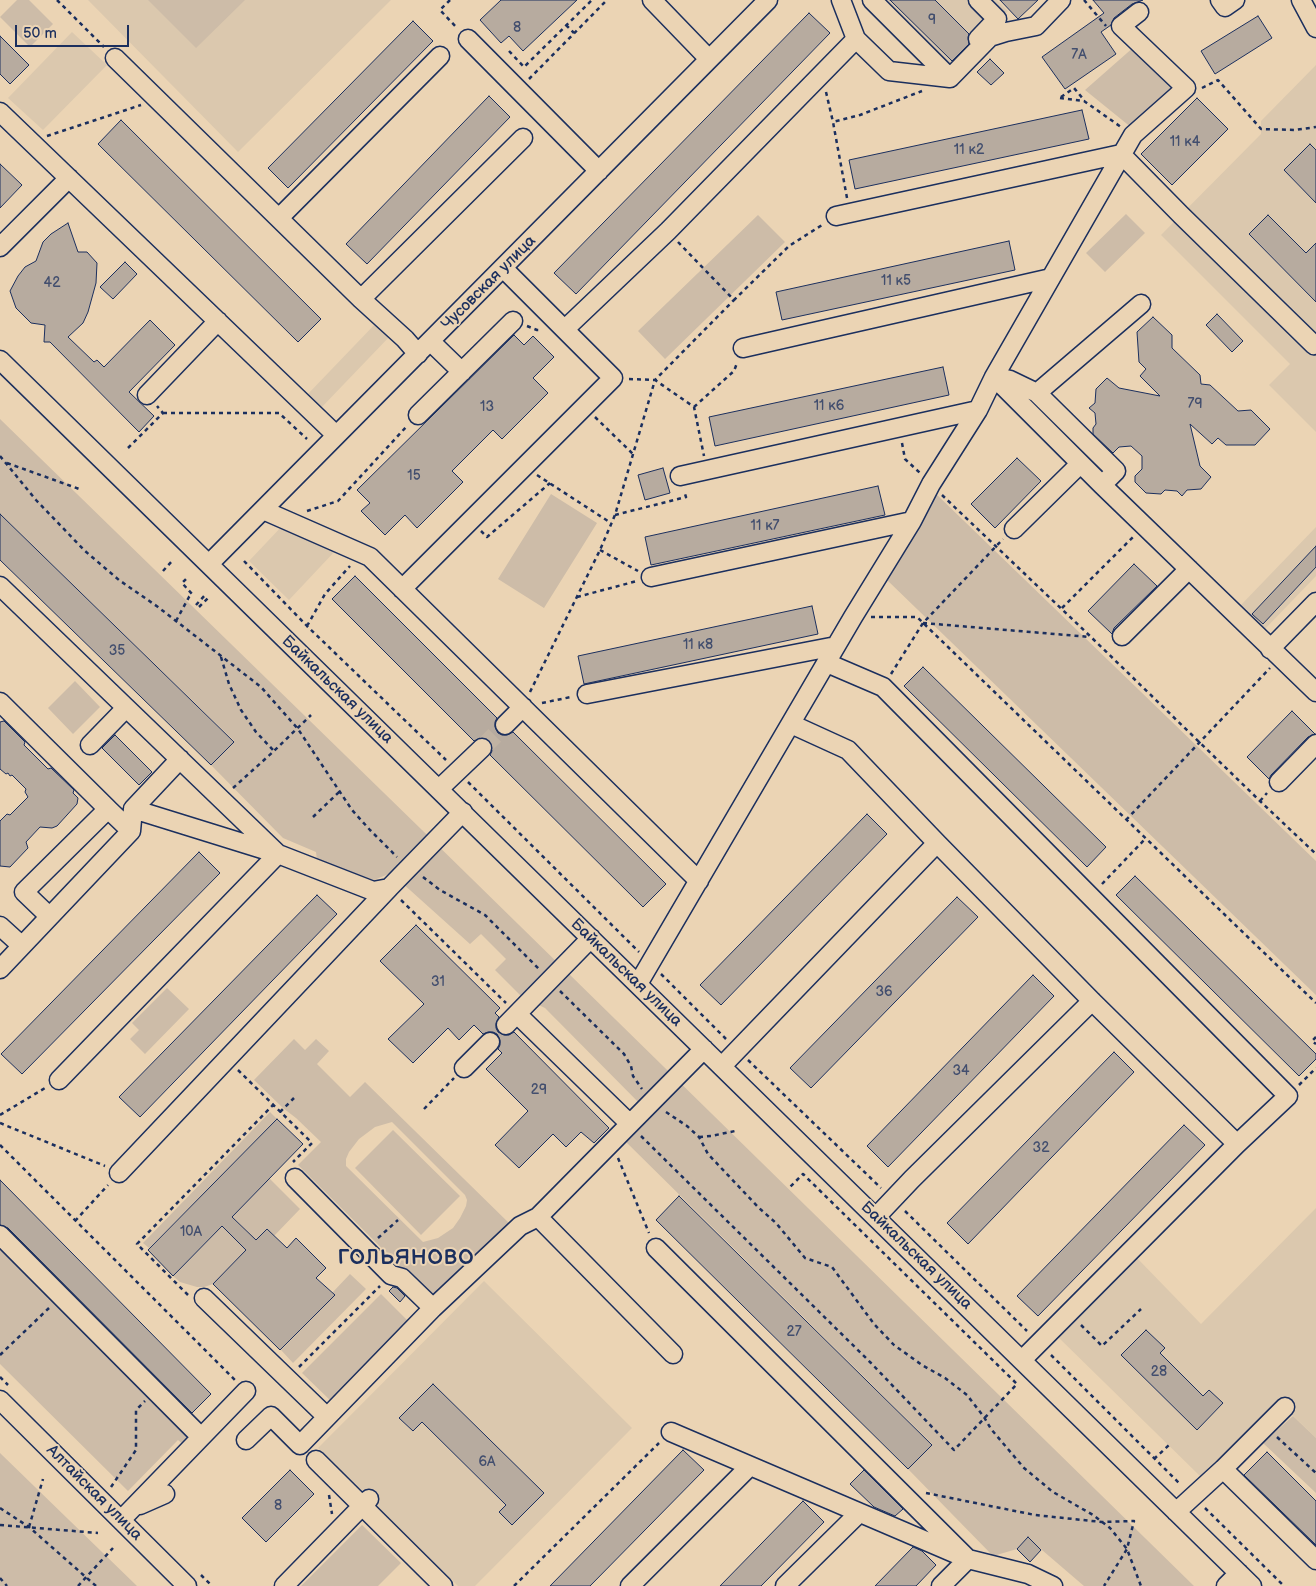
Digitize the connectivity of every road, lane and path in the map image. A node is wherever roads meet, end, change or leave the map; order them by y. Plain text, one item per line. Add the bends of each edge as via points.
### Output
1 (57, 0) edge
2 (450, 0) edge
3 (592, 0) edge
4 (606, 0) edge
5 (652, 0) edge
6 (768, 0) edge
7 (841, 0) edge
8 (872, 0) edge
9 (978, 0) edge
10 (1061, 0) edge
11 (1084, 0) edge
12 (1220, 0) edge
13 (1235, 0) edge
14 (1301, 0) edge
15 (1139, 12) dead end
16 (566, 25) junction
17 (1121, 26) junction
18 (1316, 28) edge
19 (574, 33) junction
20 (468, 39) joint
21 (856, 39) junction
22 (509, 51) dead end
23 (440, 56) dead end
24 (115, 58) joint
25 (709, 59) junction
26 (822, 74) junction
27 (947, 75) junction
28 (1186, 88) junction
29 (518, 90) junction
30 (925, 90) dead end
31 (158, 99) junction
32 (1084, 101) junction
33 (0, 112) edge
34 (833, 122) junction
35 (1316, 127) edge
36 (1133, 135) junction
37 (523, 138) dead end
38 (31, 142) junction
39 (1121, 154) junction
40 (599, 171) junction
41 (69, 178) junction
42 (843, 214) junction
43 (279, 218) junction
44 (668, 231) junction
45 (2, 240) edge
46 (503, 268) junction
47 (1051, 278) junction
48 (362, 299) junction
49 (734, 300) junction
50 (1141, 304) dead end
51 (218, 321) junction
52 (513, 321) dead end
53 (565, 329) junction
54 (1316, 344) edge
55 (424, 347) junction
56 (743, 348) joint
57 (0, 360) edge
58 (462, 372) junction
59 (994, 377) junction
60 (613, 378) junction
61 (655, 380) junction
62 (1037, 393) junction
63 (147, 395) joint
64 (585, 407) junction
65 (694, 407) junction
66 (978, 410) junction
67 (163, 413) junction
68 (418, 415) joint
69 (898, 427) junction
70 (336, 435) junction
71 (307, 439) dead end
72 (128, 448) dead end
73 (633, 454) junction
74 (0, 456) edge
75 (6, 463) junction
76 (1080, 464) junction
77 (707, 470) junction
78 (537, 474) dead end
79 (680, 476) joint
80 (550, 483) junction
81 (931, 484) junction
82 (1102, 485) junction
83 (82, 490) dead end
84 (263, 510) junction
85 (615, 515) junction
86 (282, 520) junction
87 (912, 521) junction
88 (612, 523) junction
89 (1014, 529) joint
90 (1136, 534) dead end
91 (487, 537) dead end
92 (996, 545) junction
93 (600, 550) junction
94 (362, 553) junction
95 (172, 561) dead end
96 (244, 562) dead end
97 (209, 564) junction
98 (1189, 570) junction
99 (163, 571) dead end
100 (188, 577) dead end
101 (651, 577) junction
102 (0, 586) edge
103 (402, 588) junction
104 (207, 596) dead end
105 (577, 597) junction
106 (1316, 602) edge
107 (197, 606) dead end
108 (1062, 608) junction
109 (854, 617) junction
110 (176, 621) junction
111 (923, 623) junction
112 (307, 626) junction
113 (1122, 636) dead end
114 (1091, 637) junction
115 (836, 646) junction
116 (1270, 649) junction
117 (220, 656) junction
118 (827, 663) junction
119 (1271, 667) dead end
120 (883, 687) junction
121 (1316, 692) edge
122 (587, 694) joint
123 (0, 702) edge
124 (523, 707) junction
125 (126, 708) junction
126 (311, 715) dead end
127 (791, 724) junction
128 (505, 725) tunnel mouth
129 (298, 729) junction
130 (1199, 742) junction
131 (1316, 744) edge
132 (90, 745) dead end
133 (482, 748) tunnel mouth
134 (274, 751) junction
135 (180, 759) junction
136 (458, 771) junction
137 (1279, 782) dead end
138 (439, 789) junction
139 (339, 792) junction
140 (220, 798) junction
141 (108, 808) junction
142 (133, 809) junction
143 (463, 812) junction
144 (313, 817) dead end
145 (1126, 820) junction
146 (131, 831) junction
147 (1146, 838) junction
148 (937, 843) junction
149 (278, 854) junction
150 (1316, 854) edge
151 (409, 868) junction
152 (699, 881) junction
153 (389, 888) junction
154 (1090, 896) junction
155 (49, 916) junction
156 (0, 926) edge
157 (591, 938) junction
158 (22, 946) junction
159 (651, 963) junction
160 (0, 969) edge
161 (550, 981) junction
162 (638, 984) junction
163 (1092, 1001) junction
164 (1316, 1003) edge
165 (512, 1020) junction
166 (1316, 1037) edge
167 (490, 1042) dead end
168 (1316, 1044) edge
169 (704, 1049) junction
170 (737, 1050) junction
171 (226, 1059) junction
172 (722, 1066) junction
173 (464, 1068) joint
174 (1316, 1068) edge
175 (60, 1080) joint
176 (1288, 1096) junction
177 (294, 1098) dead end
178 (653, 1100) junction
179 (272, 1105) junction
180 (424, 1109) dead end
181 (280, 1112) junction
182 (0, 1115) edge
183 (0, 1123) edge
184 (630, 1124) junction
185 (735, 1131) dead end
186 (699, 1137) junction
187 (612, 1142) junction
188 (1237, 1144) junction
189 (0, 1145) edge
190 (120, 1173) junction
191 (295, 1178) joint
192 (790, 1187) dead end
193 (893, 1199) junction
194 (538, 1217) junction
195 (876, 1218) junction
196 (398, 1220) dead end
197 (75, 1221) junction
198 (0, 1235) edge
199 (656, 1248) joint
200 (366, 1249) junction
201 (391, 1275) junction
202 (61, 1296) junction
203 (204, 1298) joint
204 (433, 1308) junction
205 (1141, 1309) dead end
206 (1069, 1313) junction
207 (1039, 1343) junction
208 (673, 1354) dead end
209 (0, 1355) edge
210 (1022, 1360) junction
211 (287, 1378) junction
212 (246, 1390) joint
213 (154, 1391) junction
214 (0, 1400) edge
215 (1285, 1407) dead end
216 (327, 1417) junction
217 (984, 1417) junction
218 (670, 1432) joint
219 (1259, 1433) junction
220 (200, 1437) junction
221 (246, 1440) dead end
222 (1169, 1445) dead end
223 (1154, 1459) junction
224 (320, 1465) joint
225 (750, 1466) junction
226 (1224, 1469) junction
227 (1316, 1473) edge
228 (43, 1479) dead end
229 (111, 1487) dead end
230 (922, 1492) dead end
231 (165, 1494) dead end
232 (1193, 1496) junction
233 (366, 1502) junction
234 (0, 1508) edge
235 (1176, 1512) junction
236 (859, 1513) junction
237 (127, 1514) junction
238 (1102, 1522) junction
239 (0, 1525) edge
240 (29, 1528) junction
241 (98, 1533) dead end
242 (335, 1534) junction
243 (114, 1548) dead end
244 (1128, 1549) junction
245 (968, 1559) junction
246 (1316, 1560) edge
247 (1239, 1573) junction
248 (86, 1577) junction
249 (0, 1578) edge
250 (7, 1586) edge
251 (78, 1586) edge
252 (96, 1586) edge
253 (187, 1586) edge
254 (284, 1586) edge
255 (443, 1586) edge
256 (514, 1586) edge
257 (630, 1586) edge
258 (785, 1586) edge
259 (941, 1586) edge
260 (1053, 1586) edge
261 (1104, 1586) edge
262 (1141, 1586) edge
263 (1226, 1586) edge
264 (1252, 1586) edge
265 (1284, 1586) edge

1 - 24 path
2 - 20 path via 440,10
3 - 16 path
4 - 19 path
5 - 25 street
6 - 25 street, Чусовская улица
7 - 21 street
8 - 27 street
9 - 27 street via 997,19
10 - 27 street via 1036,26 990,37
11 - 17 path via 1112,34
12 - 13 street via 1224,7
14 - 18 street
15 - 17 street
16 - 19 path
16 - 22 path via 524,66
17 - 28 street
19 - 29 path
20 - 29 street
21 - 26 street
21 - 27 street via 888,71
23 - 43 street
24 - 31 street
25 - 40 street, Чусовская улица
26 - 34 path
26 - 44 street
28 - 35 path via 1198,89 1218,80 1262,129
28 - 36 street
29 - 40 street
30 - 34 path
31 - 38 path
31 - 43 street
32 - 32 path via 1068,99 1060,98 1074,88
32 - 36 path
33 - 38 street via 21,121
34 - 42 path
36 - 39 street
37 - 48 street
38 - 41 street
39 - 42 street
39 - 47 street
39 - 54 street
40 - 46 street, Чусовская улица
41 - 45 street
41 - 51 street
42 - 49 path via 789,246
43 - 48 street
44 - 49 path
44 - 53 street
46 - 53 street
46 - 55 street, Чусовская улица
47 - 56 street
47 - 59 street
48 - 55 street via 387,326
49 - 61 path
50 - 62 street
51 - 63 street
51 - 70 street
52 - 58 street
53 - 60 street
55 - 58 street
55 - 70 street, Чусовская улица
56 - 65 path via 734,371
57 - 97 street, Байкальская улица
58 - 68 street
59 - 62 street via 1010,380
59 - 66 street
59 - 76 street
60 - 61 path
60 - 64 street
61 - 65 path
61 - 73 path
62 - 82 street via 1116,471
63 - 67 path
64 - 73 path
64 - 103 street
65 - 77 path
66 - 69 street
66 - 81 street
67 - 71 path via 280,413
67 - 72 path
68 - 86 path via 338,501
69 - 77 street
69 - 81 path via 905,459
70 - 84 street, Чусовская улица
73 - 85 path
74 - 75 path
75 - 83 path
75 - 110 path via 36,500 86,551 119,580
76 - 82 street
76 - 89 street
77 - 79 street
78 - 80 path
79 - 85 path via 686,497
80 - 88 path
80 - 91 path
81 - 87 street
81 - 92 path
82 - 98 street
84 - 86 street
84 - 97 street, Чусовская улица
85 - 88 path
86 - 94 street
87 - 101 street
87 - 109 street
88 - 93 path
89 - 92 path
90 - 108 path
92 - 108 path
92 - 111 path
93 - 101 path
93 - 105 path
94 - 103 street
94 - 112 path via 324,594
95 - 99 path
96 - 112 path
97 - 138 street, Байкальская улица
98 - 113 street
98 - 116 street
100 - 110 path via 182,583 192,594
101 - 105 path
102 - 125 street
103 - 124 street
104 - 107 path
105 - 124 path
106 - 116 street
108 - 114 path
109 - 111 path via 917,617
109 - 115 street
110 - 117 path
111 - 114 path
111 - 120 path
111 - 145 path
112 - 136 path
114 - 130 path
115 - 118 street
115 - 122 street
116 - 121 street
117 - 129 path via 261,687
117 - 134 path via 241,710
118 - 120 street
118 - 127 street
119 - 130 path
120 - 154 street
122 - 124 path
123 - 141 street
124 - 128 street
124 - 152 street
125 - 132 street
125 - 135 street
126 - 129 path
127 - 148 street via 848,750
127 - 152 street
129 - 134 path
129 - 139 path
130 - 145 path
130 - 150 path
131 - 137 street
133 - 136 street
134 - 140 path
135 - 140 street
135 - 142 street
136 - 138 street
136 - 159 path
138 - 143 street, Байкальская улица
139 - 144 path
139 - 151 path via 370,830
140 - 149 street
141 - 146 street
141 - 155 street via 24,892
142 - 146 street
142 - 149 street
143 - 151 street
143 - 157 street, Байкальская улица
145 - 147 path
146 - 155 street
147 - 154 path
147 - 164 path
148 - 163 street
148 - 170 street
149 - 153 street via 373,891
149 - 175 street
151 - 153 street
151 - 161 path via 485,915
152 - 159 street
153 - 165 path
153 - 171 street
154 - 176 street
155 - 158 street
156 - 158 street
157 - 161 street
157 - 162 street, Байкальская улица
158 - 160 street
159 - 162 street
159 - 170 path
161 - 165 street
161 - 178 path via 624,1054 633,1076
162 - 169 street, Байкальская улица
163 - 188 street
163 - 193 street
165 - 184 street
166 - 168 path via 1312,1040
167 - 173 street
169 - 172 street, Байкальская улица
169 - 178 street
170 - 172 street
170 - 193 path
171 - 179 path
171 - 190 street
172 - 195 street, Байкальская улица
173 - 180 path
174 - 176 path
175 - 182 path
176 - 188 street
177 - 181 path
178 - 184 street
178 - 186 path
179 - 181 path
179 - 203 path via 137,1244 190,1297
181 - 191 path via 312,1143 291,1164 290,1171
183 - 190 path
184 - 187 street
184 - 217 path via 954,1450
185 - 186 path
186 - 217 path via 708,1154 776,1223 805,1258 832,1267 894,1346 967,1394
187 - 194 street
187 - 199 path
188 - 206 street
189 - 197 path
190 - 197 path
191 - 200 street
192 - 217 path via 803,1174 1017,1384
193 - 195 street
193 - 207 path
194 - 204 street via 520,1226
194 - 208 street
195 - 210 street, Байкальская улица
196 - 200 path
197 - 212 path
198 - 202 street
199 - 245 street
200 - 201 street
201 - 204 street via 402,1278
201 - 211 path
202 - 209 path
202 - 213 street
203 - 211 street
204 - 216 street
205 - 206 path via 1102,1346
206 - 207 street
207 - 210 street
207 - 223 path
210 - 235 street, Байкальская улица
211 - 216 street
212 - 220 street
213 - 220 street
213 - 229 path via 136,1410 136,1450
214 - 237 street, Алтайская улица
215 - 219 street
216 - 221 street via 300,1445 271,1416
217 - 238 path via 990,1429 1037,1480
218 - 225 street
218 - 256 path
219 - 226 street
219 - 227 path via 1277,1437
220 - 237 street
222 - 223 path
223 - 232 path
224 - 233 street
224 - 242 path
225 - 236 street
225 - 257 street
226 - 232 street
226 - 246 street
228 - 240 path
230 - 238 path via 1036,1515
231 - 237 street
232 - 235 street
232 - 265 path
233 - 242 street
233 - 255 street
234 - 240 path
235 - 247 street, Байкальская улица
236 - 245 street
236 - 258 street
237 - 253 street, Алтайская улица
238 - 244 path
238 - 244 path via 1134,1521
239 - 240 path
240 - 241 path
240 - 248 path
242 - 254 street
243 - 248 path
244 - 261 path
244 - 262 path
245 - 259 street
245 - 260 street via 1028,1574
247 - 263 street
247 - 264 street, Байкальская улица
248 - 251 path
248 - 252 path
249 - 250 path

